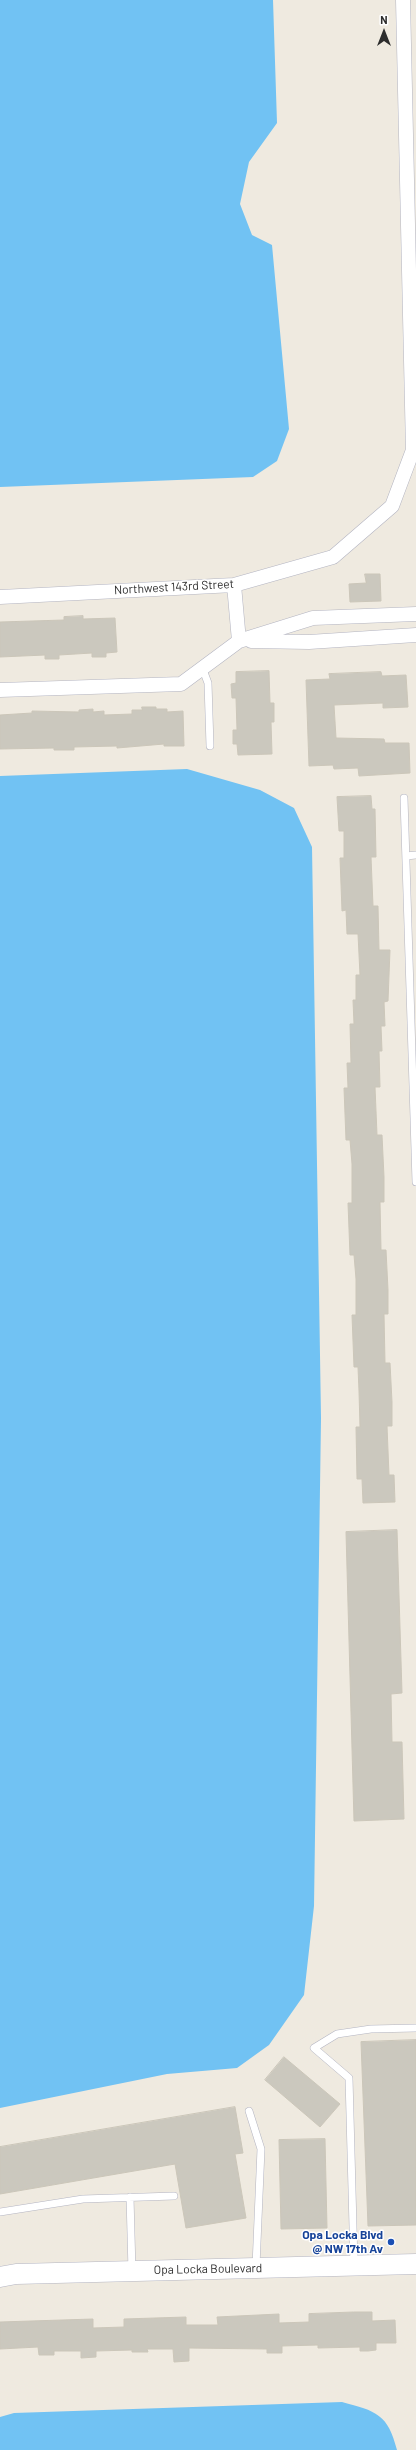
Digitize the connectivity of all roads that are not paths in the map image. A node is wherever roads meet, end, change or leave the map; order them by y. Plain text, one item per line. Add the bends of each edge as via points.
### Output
1 (404, 0) edge
2 (234, 585) junction
3 (0, 597) edge
4 (416, 614) edge
5 (416, 635) edge
6 (239, 641) junction
7 (202, 666) junction
8 (0, 690) edge
9 (210, 746) dead end
10 (404, 798) dead end
11 (416, 855) edge
12 (406, 856) junction
13 (416, 1182) edge
14 (416, 2028) edge
15 (249, 2111) dead end
16 (174, 2196) dead end
17 (130, 2197) junction
18 (0, 2212) edge
19 (416, 2264) edge
20 (354, 2266) junction
21 (256, 2268) junction
22 (132, 2271) junction
23 (0, 2277) edge

1 - 2 street, Northwest 143rd Street via 413,450 392,506 333,557
2 - 3 street, Northwest 143rd Street
2 - 6 street
4 - 6 street via 313,618
5 - 6 street via 309,642
6 - 7 street
7 - 8 street via 181,684
7 - 9 lane via 208,683
10 - 12 lane
11 - 12 lane
12 - 13 lane
14 - 20 lane via 371,2029 337,2034 314,2048 349,2078
15 - 21 lane via 261,2149
16 - 17 lane
17 - 18 lane via 83,2199
17 - 22 lane
19 - 20 main road, Opa Locka Boulevard
20 - 21 main road, Opa Locka Boulevard
21 - 22 main road, Opa Locka Boulevard
22 - 23 main road, Opa Locka Boulevard via 16,2274

